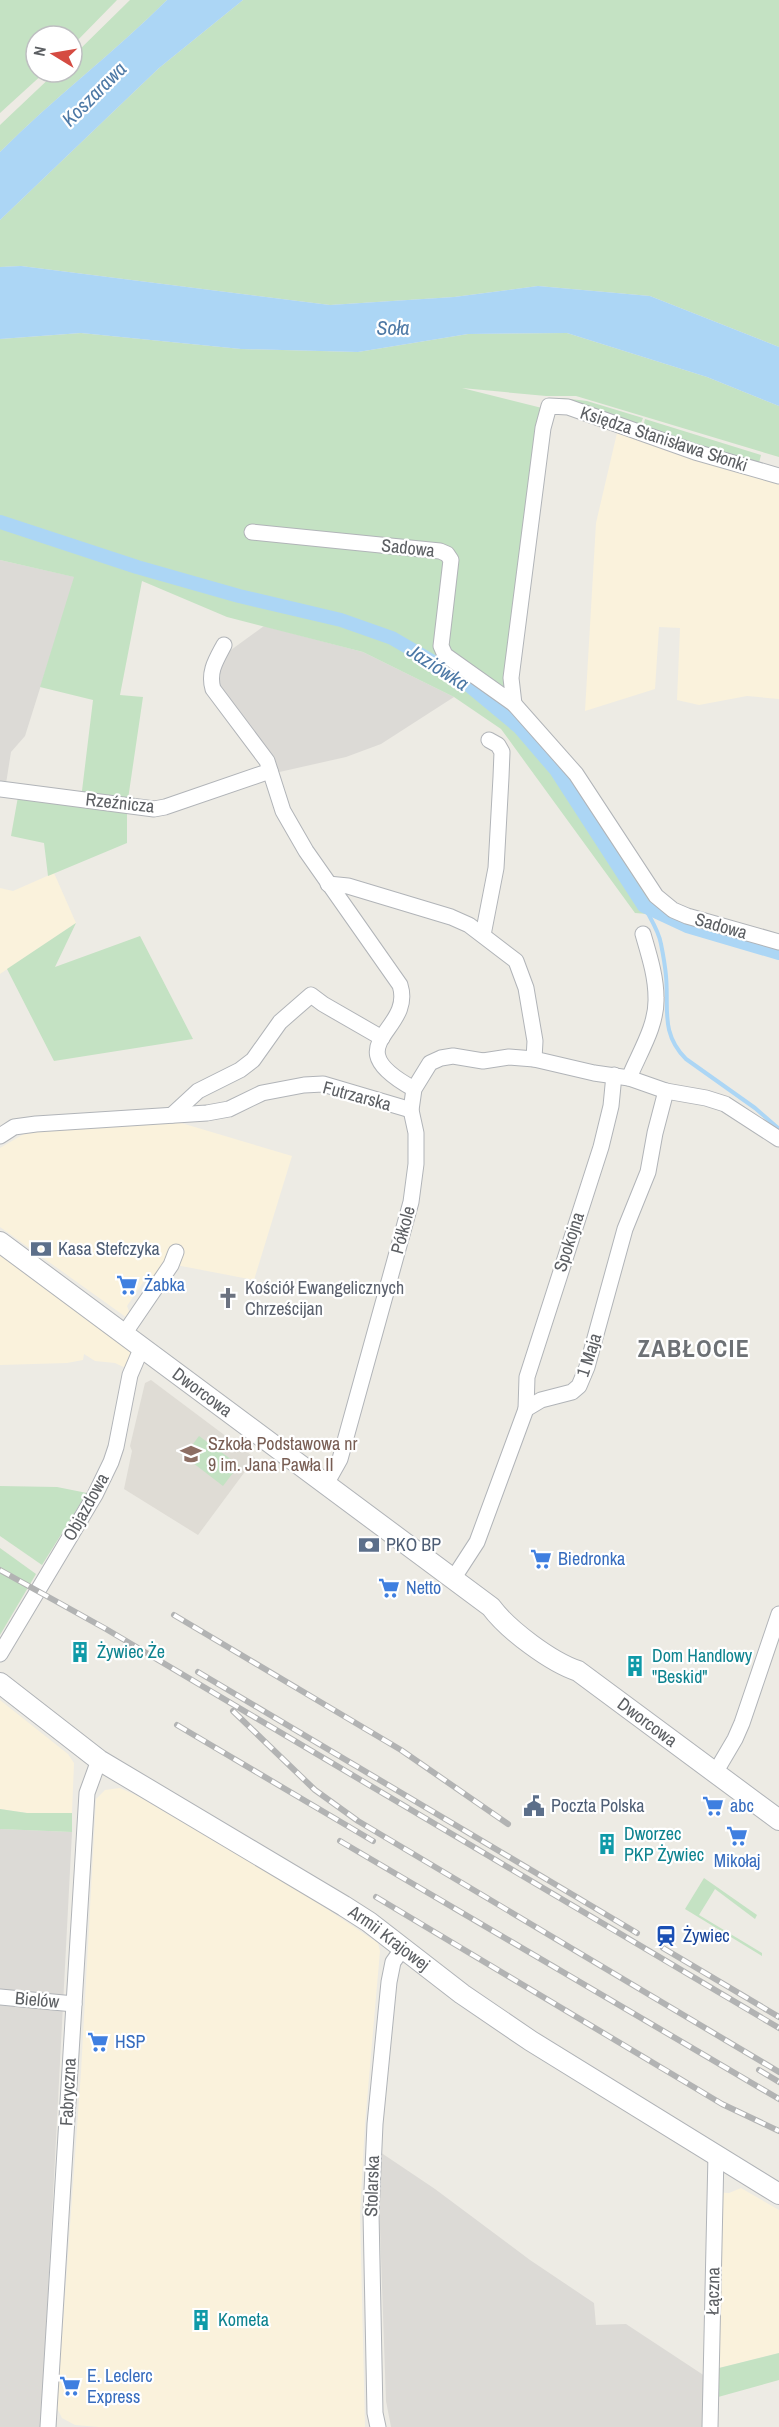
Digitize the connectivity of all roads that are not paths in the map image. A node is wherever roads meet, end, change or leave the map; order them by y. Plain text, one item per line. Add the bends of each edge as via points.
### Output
1 (779, 476) edge
2 (252, 532) dead end
3 (224, 645) dead end
4 (514, 704) junction
5 (489, 740) dead end
6 (270, 771) junction
7 (0, 789) edge
8 (328, 884) junction
9 (643, 934) dead end
10 (483, 935) junction
11 (779, 942) edge
12 (382, 1038) junction
13 (534, 1059) junction
14 (622, 1077) junction
15 (414, 1089) junction
16 (666, 1091) junction
17 (411, 1110) junction
18 (172, 1115) junction
19 (0, 1136) edge
20 (779, 1139) edge
21 (0, 1242) edge
22 (176, 1252) dead end
23 (124, 1334) junction
24 (142, 1347) junction
25 (526, 1409) junction
26 (326, 1484) junction
27 (453, 1579) junction
28 (779, 1614) edge
29 (0, 1654) edge
30 (0, 1683) edge
31 (99, 1760) junction
32 (715, 1773) junction
33 (779, 1820) edge
34 (403, 1948) junction
35 (0, 1997) edge
36 (74, 2004) junction
37 (716, 2154) junction
38 (779, 2194) edge
39 (48, 2427) edge
40 (378, 2427) edge
41 (710, 2427) edge

1 - 4 street, Księdza Stanisława Słonki via 695,452 568,407 549,406 513,666
2 - 4 street, Sadowa via 447,554 451,560 441,646 445,655
3 - 6 street via 213,665 213,689 267,761
4 - 11 street, Sadowa via 576,774 656,896 687,916
5 - 10 street via 502,752 496,867
6 - 7 street, Rzeźnicza via 154,809
6 - 8 street via 283,811
8 - 10 street via 348,886 451,917
8 - 12 street via 404,996
9 - 14 street, Spokojna via 656,999 650,1030
10 - 13 street via 516,961 526,988 535,1041
12 - 15 street via 378,1061 387,1072
12 - 18 street via 311,995 280,1022 253,1060 198,1091
13 - 14 street, Futrzarska
13 - 15 street, Futrzarska via 441,1058 430,1063
14 - 16 street, Futrzarska
14 - 25 street, Spokojna via 526,1377
15 - 17 street, Futrzarska
16 - 20 street, Futrzarska via 725,1104
16 - 25 street, 1 Maja via 648,1172 625,1229 579,1386
17 - 18 street, Futrzarska via 323,1084 262,1093 230,1108 207,1113
17 - 26 street, Półkole via 416,1154 411,1202 340,1459
18 - 19 street, Futrzarska via 14,1127
21 - 23 street, Dworcowa
22 - 23 street
23 - 24 street, Dworcowa
24 - 26 street, Dworcowa
24 - 29 street, Objazdowa via 128,1381 111,1462
25 - 27 street via 477,1542
26 - 27 street, Dworcowa
27 - 32 street, Dworcowa via 492,1607 502,1621 563,1666 578,1671
28 - 32 street via 742,1724
30 - 31 street, Armii Krajowej
31 - 34 street, Armii Krajowej via 344,1906
31 - 36 street, Fabryczna via 87,1792
32 - 33 street, Dworcowa
34 - 37 street, Armii Krajowej via 531,2041
34 - 40 street, Stolarska via 393,1962 389,1982 374,2146 371,2248
35 - 36 street, Bielów
36 - 39 street, Fabryczna
37 - 38 street, Armii Krajowej
37 - 41 street, Łączna

